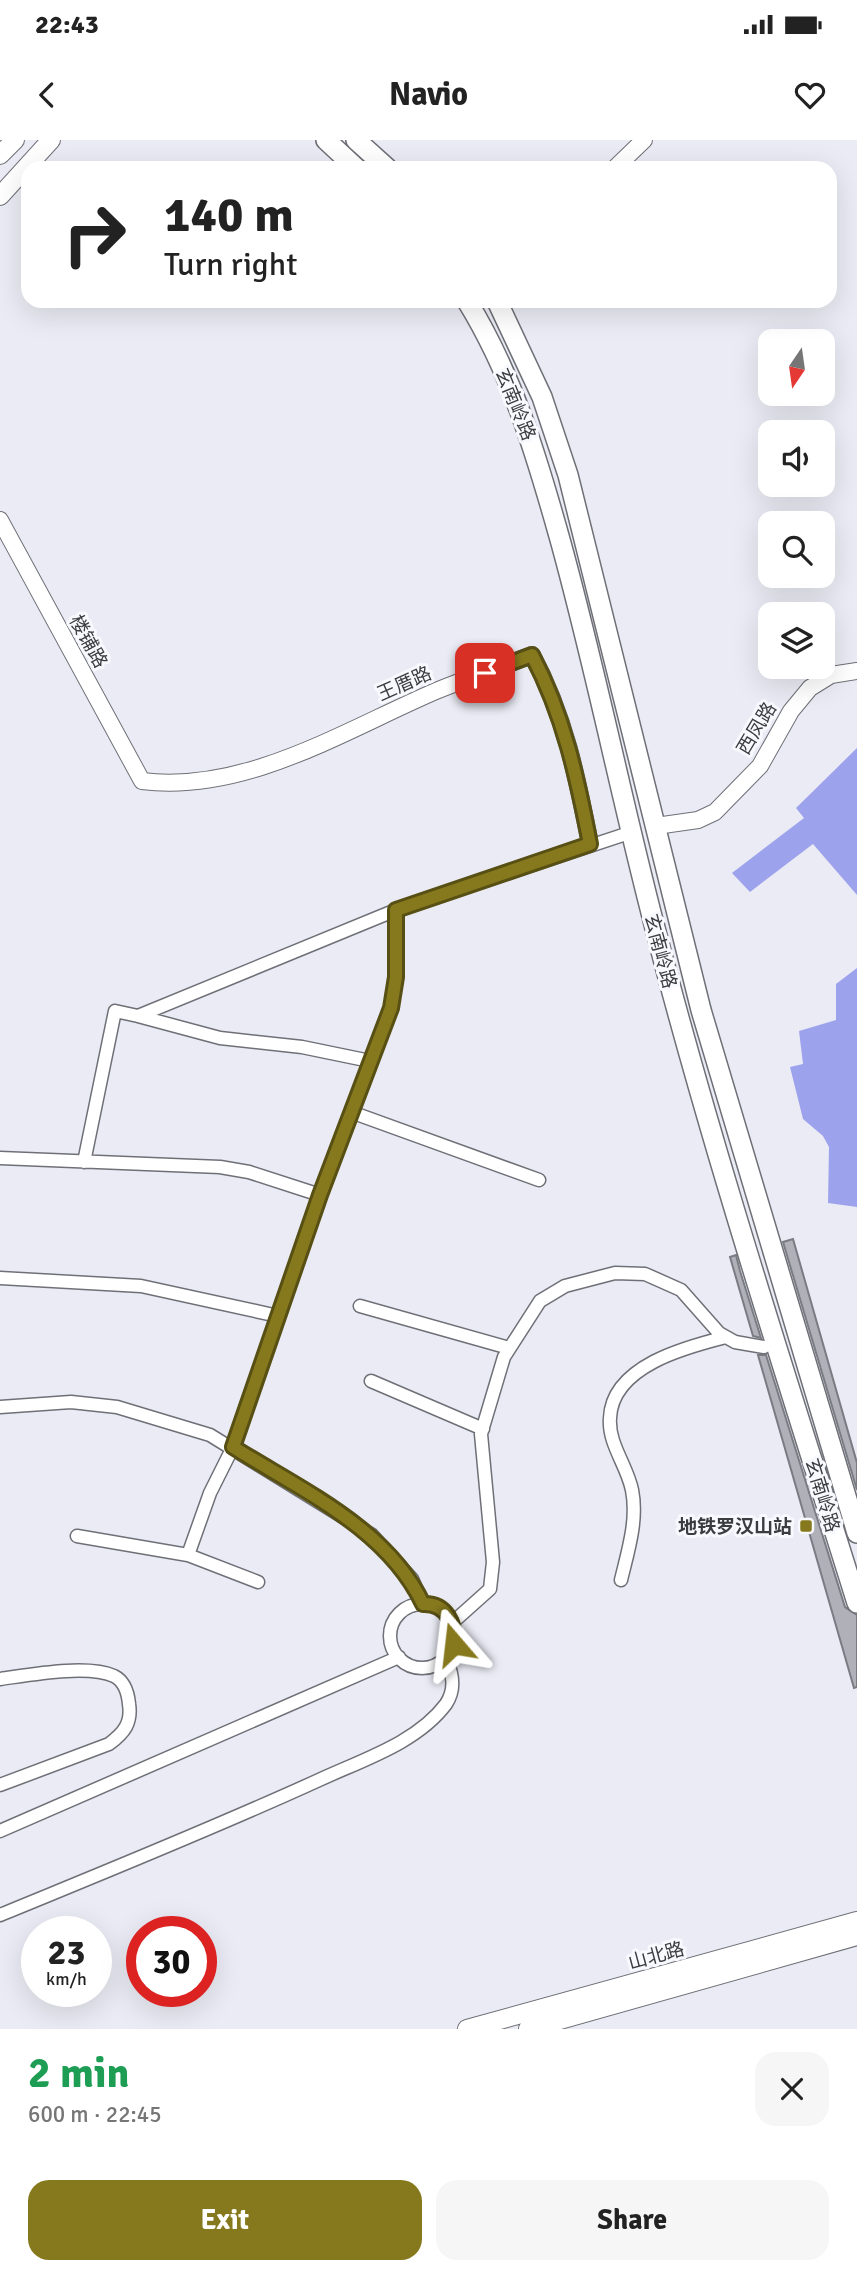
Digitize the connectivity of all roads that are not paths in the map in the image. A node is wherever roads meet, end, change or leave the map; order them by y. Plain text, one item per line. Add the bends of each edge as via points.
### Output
1 (15, 140) edge
2 (51, 140) edge
3 (326, 140) edge
4 (356, 140) edge
5 (644, 140) edge
6 (0, 155) edge
7 (32, 161) edge
8 (348, 161) edge
9 (379, 161) edge
10 (622, 161) edge
11 (21, 173) edge
12 (0, 196) edge
13 (471, 308) edge
14 (500, 308) edge
15 (0, 520) edge
16 (857, 671) edge
17 (142, 781) joint
18 (656, 826) junction
19 (632, 832) junction
20 (590, 844) junction
21 (396, 910) junction
22 (138, 1016) junction
23 (370, 1061) junction
24 (351, 1112) junction
25 (0, 1158) edge
26 (84, 1162) junction
27 (539, 1180) dead end
28 (320, 1195) junction
29 (0, 1278) edge
30 (360, 1306) dead end
31 (278, 1316) junction
32 (726, 1337) junction
33 (509, 1348) junction
34 (764, 1348) dead end
35 (371, 1381) dead end
36 (0, 1407) edge
37 (483, 1429) junction
38 (233, 1447) junction
39 (857, 1533) edge
40 (77, 1536) dead end
41 (188, 1555) junction
42 (621, 1580) dead end
43 (258, 1582) dead end
44 (423, 1604) junction
45 (857, 1604) edge
46 (452, 1623) junction
47 (399, 1657) junction
48 (446, 1659) junction
49 (0, 1679) edge
50 (0, 1785) edge
51 (0, 1830) edge
52 (0, 1915) edge
53 (857, 1921) edge
54 (857, 1936) edge
55 (467, 2029) edge
56 (528, 2029) edge

1 - 6 main road
2 - 7 main road
3 - 8 main road
4 - 9 main road
5 - 10 street
11 - 12 main road
13 - 19 main road, 玄南岭路 via 500,362 530,436 569,572
14 - 18 main road, 玄南岭路 via 527,363 568,475
15 - 17 street, 楼铺路
16 - 18 street, 西凤路 via 825,677 810,688 791,710 760,766 715,812 698,820
17 - 20 street, 王厝路 via 196,781 267,764 532,655 567,737
18 - 39 main road, 玄南岭路 via 715,1062
19 - 20 street
19 - 45 main road, 玄南岭路 via 723,1175
20 - 21 street
21 - 22 street
21 - 23 street via 394,993
22 - 23 street via 220,1038 302,1047
22 - 26 street via 115,1011
23 - 24 street
24 - 27 street
24 - 28 street
25 - 26 street
26 - 28 street via 232,1169
28 - 31 street
29 - 31 street via 141,1286
30 - 33 street
31 - 38 street
32 - 33 street via 681,1290 646,1274 615,1273 565,1286 540,1301
32 - 34 street
32 - 42 street via 680,1349 643,1367 622,1387 610,1416 634,1511
33 - 37 street
35 - 37 street
36 - 38 street via 71,1402 117,1406 190,1428
37 - 46 street via 494,1562 490,1589
38 - 41 street via 210,1493
38 - 44 street via 372,1535 412,1579
40 - 41 street
41 - 43 street
44 - 46 street via 439,1607
44 - 47 street via 402,1610 392,1622 389,1634
46 - 48 street via 454,1644
47 - 48 street via 415,1668 428,1668
47 - 51 street
48 - 52 street via 453,1682 451,1696 404,1740 242,1816
49 - 50 street via 92,1672 116,1677 127,1690 131,1716 123,1734 109,1744
53 - 55 main road, 山北路
54 - 56 main road, 山北路

